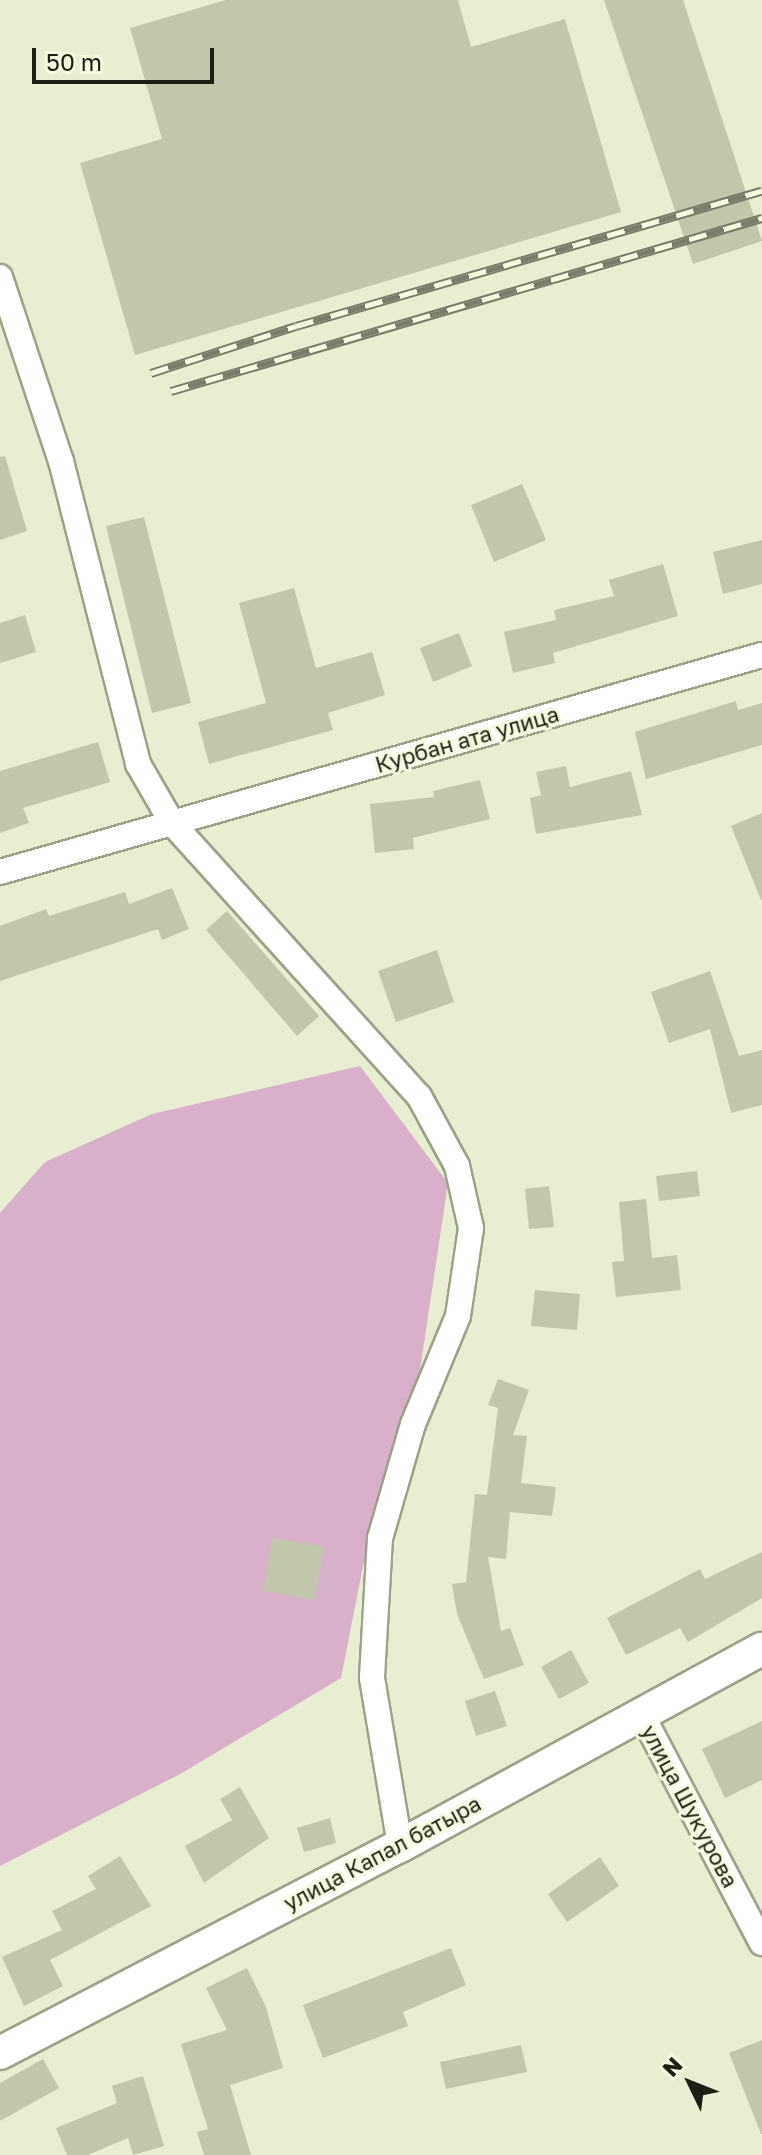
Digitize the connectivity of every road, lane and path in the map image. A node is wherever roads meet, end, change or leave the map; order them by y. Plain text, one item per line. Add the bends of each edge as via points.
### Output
1 (0, 277) edge
2 (762, 655) edge
3 (172, 823) junction
4 (0, 872) edge
5 (762, 1649) edge
6 (640, 1711) junction
7 (400, 1846) junction
8 (762, 1943) edge
9 (0, 2053) edge

1 - 3 street via 61,461 138,764
2 - 3 street, Курбан ата улица
3 - 4 street, Курбан ата улица
3 - 7 street via 419,1096 457,1166 471,1228 458,1316 413,1424 380,1538 372,1678
5 - 6 main road, улица Капал батыра
6 - 7 main road, улица Капал батыра
6 - 8 street, улица Шукурова
7 - 9 main road, улица Капал батыра

